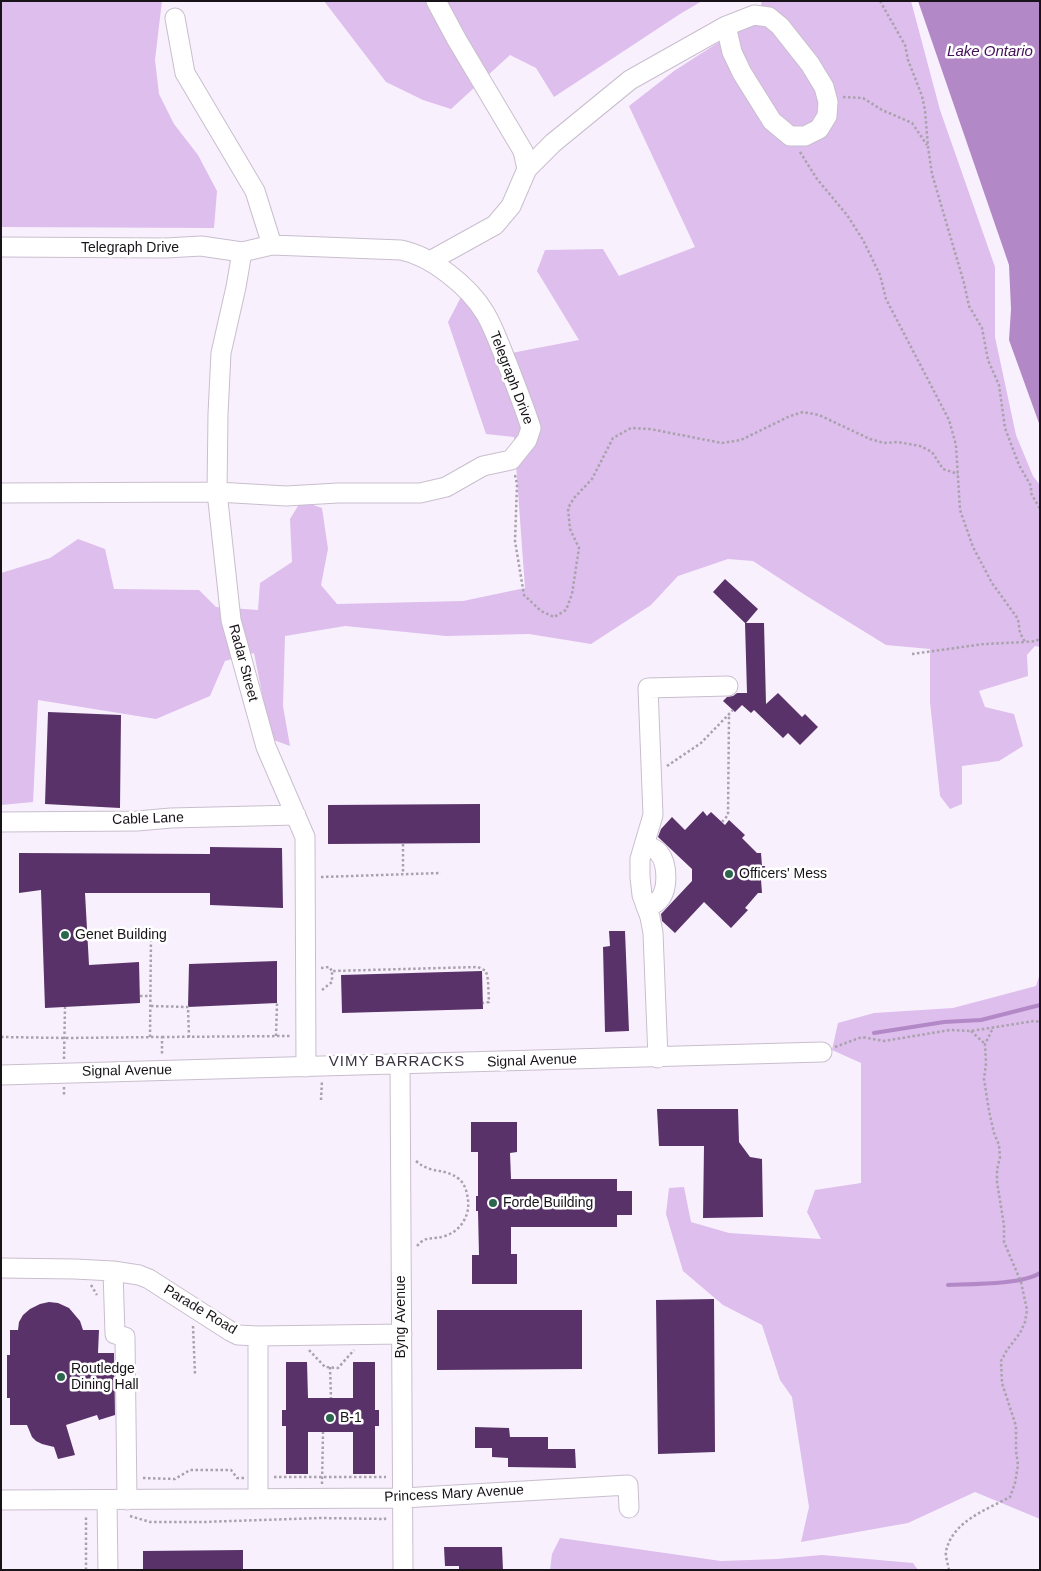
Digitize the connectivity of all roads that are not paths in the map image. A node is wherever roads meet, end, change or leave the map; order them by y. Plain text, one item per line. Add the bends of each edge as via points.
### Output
1 (436, 1) edge
2 (175, 18) dead end
3 (726, 26) junction
4 (527, 169) junction
5 (272, 245) junction
6 (1, 247) edge
7 (242, 252) junction
8 (430, 261) junction
9 (217, 492) junction
10 (1, 493) edge
11 (728, 686) dead end
12 (296, 815) junction
13 (1, 822) edge
14 (645, 845) junction
15 (646, 907) junction
16 (822, 1052) road end
17 (658, 1058) junction
18 (400, 1064) junction
19 (314, 1067) junction
20 (1, 1075) edge
21 (1, 1268) edge
22 (113, 1271) junction
23 (402, 1334) junction
24 (258, 1336) junction
25 (258, 1498) junction
26 (395, 1498) junction
27 (1, 1500) edge
28 (107, 1500) junction
29 (126, 1508) junction
30 (629, 1508) dead end
31 (108, 1570) edge
32 (403, 1570) edge

1 - 4 street via 523,151
2 - 5 street via 185,73 255,191
3 - 3 street via 732,52 742,74 772,121 790,136 805,136 819,129 827,116 824,87 780,26 769,17 754,15
3 - 4 street via 630,80
4 - 8 street via 511,206 495,225
5 - 7 street, Telegraph Drive
5 - 8 street, Telegraph Drive via 400,250 414,252
6 - 7 street, Telegraph Drive via 201,246
7 - 9 street, Radar Street via 220,354
8 - 9 street, Telegraph Drive via 466,289 485,313 498,340 531,428 527,440 510,460 483,466 446,487 420,493 286,496
9 - 10 street
9 - 12 street, Radar Street via 230,620 266,747
11 - 14 street via 648,688 653,815
12 - 13 street, Cable Lane
12 - 19 street, Radar Street via 305,837
14 - 15 street via 640,859 640,877
14 - 15 street via 659,853 666,870 662,896
15 - 17 street via 653,933
16 - 17 street, Signal Avenue
17 - 18 street, Signal Avenue
18 - 19 street, Signal Avenue
18 - 23 street, Byng Avenue
19 - 20 street, Signal Avenue
21 - 22 street, Parade Road
22 - 24 street, Parade Road via 149,1279 230,1331
22 - 29 street via 114,1334 125,1337
23 - 24 street, Parade Road
23 - 26 street, Byng Avenue
24 - 25 street
25 - 26 street, Princess Mary Avenue
25 - 29 street, Princess Mary Avenue
26 - 30 street, Princess Mary Avenue via 628,1485
26 - 32 street, Byng Avenue
27 - 28 street, Princess Mary Avenue
28 - 29 street, Princess Mary Avenue
28 - 31 street

